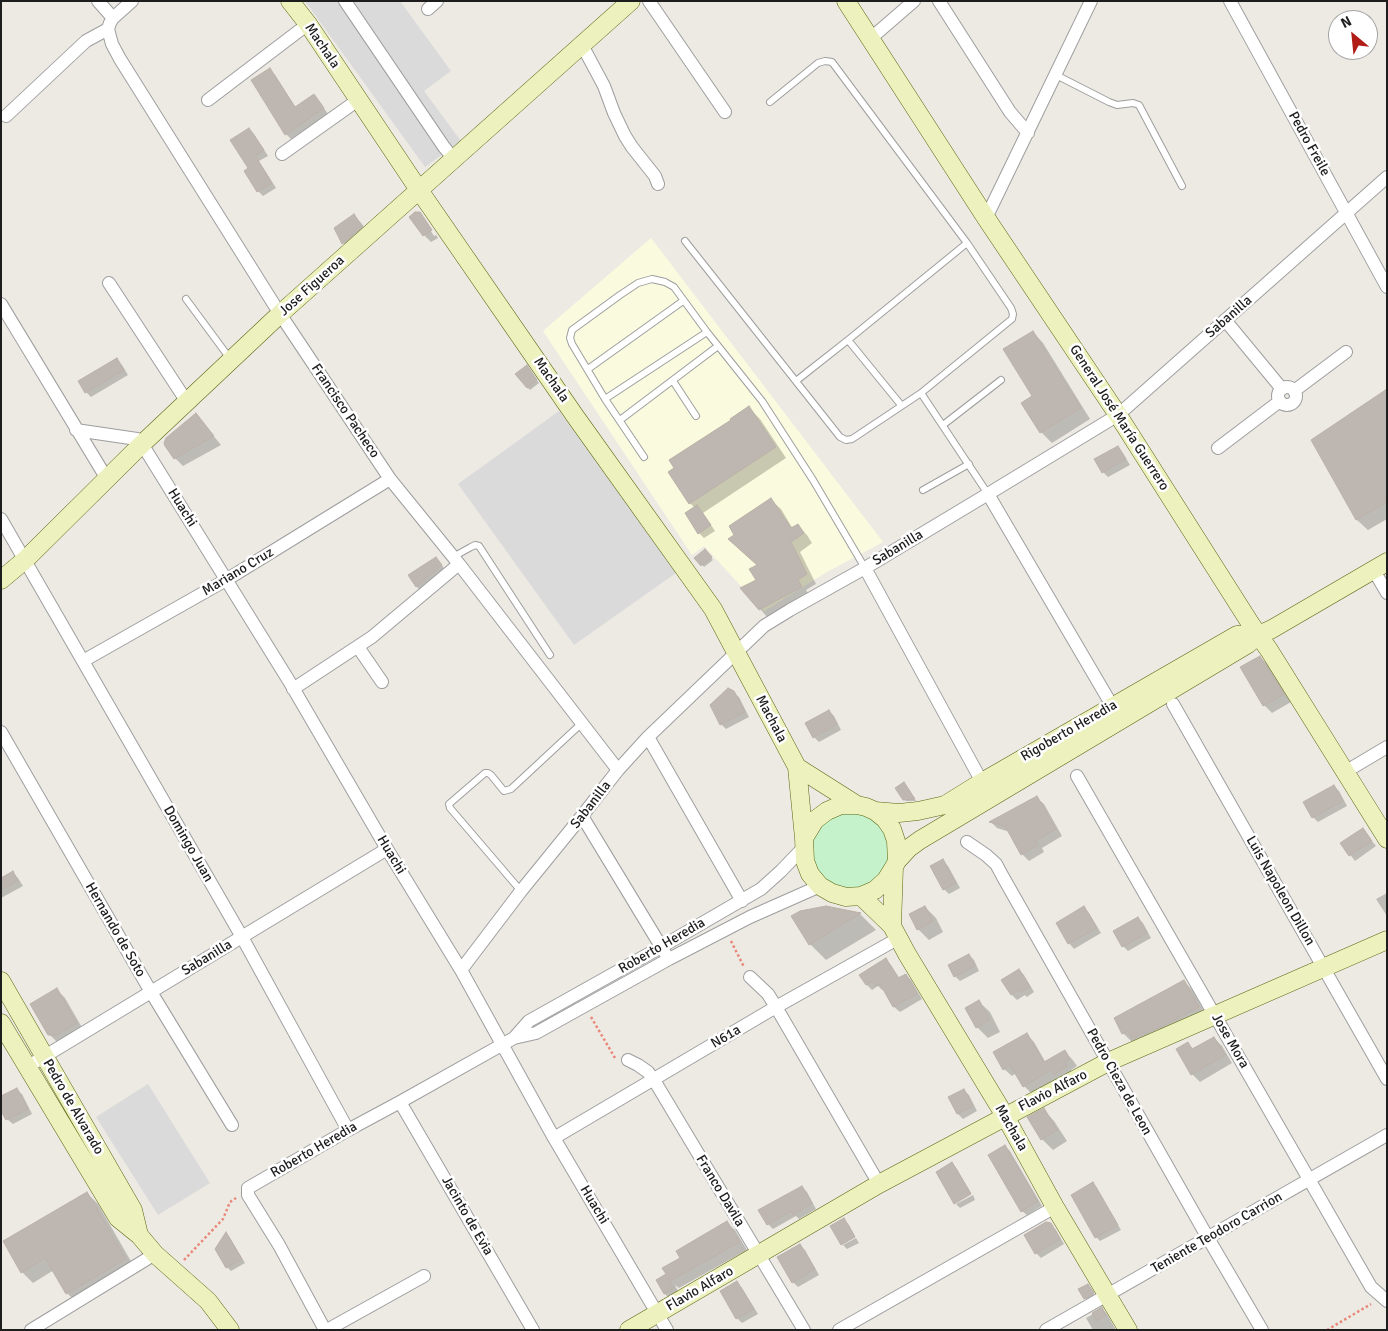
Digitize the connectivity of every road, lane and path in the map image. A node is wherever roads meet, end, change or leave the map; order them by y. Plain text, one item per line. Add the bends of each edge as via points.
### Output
1 (98, 1) edge
2 (132, 1) edge
3 (290, 1) edge
4 (345, 1) edge
5 (631, 1) edge
6 (650, 1) edge
7 (846, 1) edge
8 (914, 1) edge
9 (939, 1) edge
10 (1091, 1) edge
11 (1230, 1) edge
12 (111, 23) junction
13 (308, 24) junction
14 (870, 39) junction
15 (582, 45) junction
16 (1056, 75) junction
17 (208, 100) dead end
18 (358, 100) junction
19 (770, 102) dead end
20 (725, 112) dead end
21 (6, 116) dead end
22 (1028, 133) junction
23 (282, 154) dead end
24 (454, 159) junction
25 (1387, 177) edge
26 (658, 184) dead end
27 (1182, 186) dead end
28 (419, 190) junction
29 (1347, 213) junction
30 (986, 218) junction
31 (685, 241) dead end
32 (966, 243) junction
33 (108, 283) dead end
34 (1387, 287) edge
35 (186, 299) dead end
36 (683, 300) junction
37 (1, 304) edge
38 (280, 314) junction
39 (1225, 320) junction
40 (707, 332) junction
41 (848, 340) junction
42 (718, 346) junction
43 (1346, 352) dead end
44 (231, 360) junction
45 (588, 369) junction
46 (1001, 380) dead end
47 (673, 381) junction
48 (796, 381) junction
49 (921, 393) junction
50 (1285, 394) junction
51 (605, 398) junction
52 (187, 402) junction
53 (901, 405) junction
54 (1118, 415) junction
55 (696, 416) dead end
56 (620, 420) junction
57 (943, 425) junction
58 (76, 430) junction
59 (142, 444) junction
60 (1218, 448) dead end
61 (644, 457) dead end
62 (969, 464) junction
63 (390, 479) junction
64 (107, 480) junction
65 (922, 490) dead end
66 (988, 494) junction
67 (1, 518) edge
68 (26, 559) junction
69 (456, 561) junction
70 (1380, 566) edge
71 (865, 568) junction
72 (1, 580) edge
73 (226, 580) junction
74 (1387, 593) edge
75 (1259, 635) junction
76 (358, 646) junction
77 (736, 653) junction
78 (550, 655) dead end
79 (83, 661) junction
80 (382, 682) dead end
81 (293, 689) junction
82 (1173, 704) dead end
83 (1117, 713) junction
84 (582, 723) junction
85 (1, 732) edge
86 (648, 737) junction
87 (1387, 747) edge
88 (797, 767) junction
89 (618, 770) junction
90 (1345, 772) junction
91 (1077, 776) dead end
92 (982, 782) junction
93 (857, 804) junction
94 (875, 811) junction
95 (582, 816) junction
96 (1387, 839) edge
97 (804, 842) junction
98 (967, 842) dead end
99 (387, 849) junction
100 (896, 864) junction
101 (820, 886) junction
102 (521, 890) junction
103 (861, 896) junction
104 (742, 901) junction
105 (725, 930) junction
106 (895, 932) junction
107 (242, 936) junction
108 (1387, 940) edge
109 (661, 947) junction
110 (669, 959) junction
111 (1324, 967) junction
112 (460, 970) junction
113 (750, 977) joint
114 (1, 981) edge
115 (151, 992) junction
116 (584, 1006) junction
117 (776, 1007) junction
118 (1216, 1016) junction
119 (1, 1022) edge
120 (514, 1038) junction
121 (501, 1045) junction
122 (44, 1056) junction
123 (628, 1060) joint
124 (1108, 1062) junction
125 (27, 1067) junction
126 (1387, 1079) edge
127 (654, 1080) junction
128 (400, 1102) junction
129 (1005, 1116) junction
130 (232, 1126) dead end
131 (348, 1130) junction
132 (1387, 1135) edge
133 (554, 1138) junction
134 (1310, 1179) junction
135 (879, 1184) junction
136 (248, 1193) junction
137 (1055, 1206) junction
138 (138, 1235) junction
139 (1208, 1238) junction
140 (155, 1254) junction
141 (758, 1254) junction
142 (175, 1270) junction
143 (424, 1276) dead end
144 (1107, 1295) junction
145 (1385, 1299) edge
146 (658, 1313) junction
147 (31, 1330) edge
148 (230, 1330) edge
149 (326, 1330) edge
150 (533, 1330) edge
151 (629, 1330) edge
152 (667, 1330) edge
153 (804, 1330) edge
154 (839, 1330) edge
155 (1046, 1330) edge
156 (1128, 1330) edge
157 (1262, 1330) edge
158 (1327, 1330) edge

1 - 12 street
2 - 12 street
3 - 13 street, Machala
4 - 24 street
5 - 15 street, Jose Figueroa
6 - 20 street
7 - 14 street, General José María Guerrero
8 - 14 street
9 - 22 street via 1010,112
10 - 16 street
11 - 29 street, Pedro Freile
12 - 21 street via 86,41
12 - 38 street, Francisco Pacheco via 112,44 120,59
13 - 17 street
13 - 18 street, Machala
14 - 30 street, General José María Guerrero
15 - 24 street, Jose Figueroa
15 - 26 street via 625,136
16 - 22 street
16 - 27 lane via 1108,102 1139,105
18 - 23 street
18 - 28 street, Machala
19 - 32 lane via 818,63 832,62
22 - 30 street
24 - 28 street, Jose Figueroa
25 - 29 street, Sabanilla
28 - 38 street, Jose Figueroa
28 - 77 street, Machala via 713,609
29 - 34 street, Pedro Freile
29 - 39 street, Sabanilla
30 - 54 street, General José María Guerrero
31 - 48 lane
32 - 41 lane
32 - 49 lane via 1011,308 1012,319
33 - 52 street
35 - 44 lane
36 - 40 lane
36 - 45 lane
36 - 45 lane via 674,287 652,279 638,283 620,295 572,330 572,344
37 - 58 street
38 - 44 street, Jose Figueroa
38 - 63 street, Francisco Pacheco
39 - 50 street
39 - 54 street, Sabanilla
40 - 42 lane
40 - 51 lane
41 - 48 lane
41 - 53 lane
42 - 47 lane
42 - 71 lane via 762,401
43 - 50 street
44 - 52 street, Jose Figueroa
45 - 51 lane
46 - 57 lane
47 - 55 lane
47 - 56 lane
48 - 53 lane via 840,437 846,440
49 - 53 lane
49 - 57 lane
50 - 60 street
51 - 56 lane
52 - 59 street, Jose Figueroa
54 - 66 street, Sabanilla
54 - 75 street, General José María Guerrero
56 - 61 lane
57 - 62 lane
58 - 59 street via 137,439
58 - 64 street
59 - 64 street, Jose Figueroa
59 - 73 street, Huachi
62 - 65 lane
62 - 66 lane
63 - 69 street, Francisco Pacheco
63 - 73 street, Mariano Cruz
64 - 68 street, Jose Figueroa
66 - 71 street, Sabanilla
66 - 83 street
67 - 68 street, Domingo Juan
68 - 72 street, Jose Figueroa
68 - 79 street, Domingo Juan
69 - 76 street
69 - 78 lane via 471,546 479,546
69 - 84 street, Francisco Pacheco
70 - 74 street
70 - 75 street, Rigoberto Heredia
71 - 77 street, Sabanilla via 764,626
71 - 92 street
73 - 79 street, Mariano Cruz
73 - 81 street, Huachi
75 - 83 street, Rigoberto Heredia via 1248,644
75 - 90 street, General José María Guerrero
76 - 80 street
76 - 81 street
77 - 86 street, Sabanilla
77 - 88 street, Machala
79 - 107 street, Domingo Juan
81 - 99 street, Huachi
82 - 111 street, Luis Napoleon Dillon
83 - 92 street, Rigoberto Heredia
83 - 100 street, Rigoberto Heredia via 920,840
84 - 89 street, Francisco Pacheco
84 - 102 lane via 508,791 485,773 449,804
85 - 115 street, Hernando de Soto
86 - 89 street, Sabanilla
86 - 104 street
87 - 90 street
88 - 93 street
88 - 97 street, Machala
89 - 95 street, Sabanilla
90 - 96 street, General José María Guerrero
91 - 118 street, Jose Mora
92 - 94 street, Rigoberto Heredia via 945,805 934,808 899,813
93 - 94 street, Rigoberto Heredia
93 - 97 street via 841,805 827,811 815,820
94 - 100 street, Rigoberto Heredia via 892,829 896,841
95 - 102 street, Sabanilla
95 - 109 street
97 - 101 street via 805,861
97 - 104 street, Roberto Heredia via 781,871
98 - 124 street, Pedro Cieza de Leon via 996,864
99 - 107 street, Sabanilla
99 - 112 street, Huachi
100 - 103 street, Rigoberto Heredia via 881,885
100 - 106 street, Machala
101 - 103 street via 846,897
101 - 105 street, Roberto Heredia
102 - 112 street, Sabanilla
103 - 106 street, Machala
104 - 109 street, Roberto Heredia
105 - 110 street, Roberto Heredia
105 - 113 path
106 - 117 street, N61a
106 - 129 street, Machala
107 - 115 street, Sabanilla
107 - 131 street, Domingo Juan
108 - 111 street, Flavio Alfaro
109 - 110 street
109 - 120 street, Roberto Heredia via 529,1021
110 - 116 street, Roberto Heredia
111 - 118 street, Flavio Alfaro
111 - 126 street, Luis Napoleon Dillon
112 - 121 street, Huachi
113 - 117 street
114 - 122 street, Pedro de Alvarado
115 - 122 street, Sabanilla
115 - 130 street, Hernando de Soto
116 - 120 street, Roberto Heredia via 536,1033
116 - 123 path via 615,1058
117 - 127 street, N61a
117 - 135 street
118 - 124 street, Flavio Alfaro
118 - 134 street, Jose Mora
119 - 125 street, Pedro de Alvarado
120 - 121 street, Roberto Heredia
121 - 128 street, Roberto Heredia
121 - 133 street, Huachi
122 - 125 street, Sabanilla
122 - 138 street, Pedro de Alvarado via 133,1210
123 - 127 street, Franco Davila via 648,1072
124 - 129 street, Flavio Alfaro
124 - 139 street, Pedro Cieza de Leon
125 - 138 street, Pedro de Alvarado via 118,1218
127 - 133 street, N61a
127 - 141 street, Franco Davila
128 - 131 street, Roberto Heredia
128 - 150 street, Jacinto de Evia
129 - 135 street, Flavio Alfaro
129 - 137 street, Machala
131 - 136 street, Roberto Heredia via 252,1184
132 - 134 street, Teniente Teodoro Carrion
133 - 146 street, Huachi
134 - 139 street, Teniente Teodoro Carrion
134 - 145 street, Jose Mora via 1371,1287
135 - 141 street, Flavio Alfaro
136 - 142 path via 230,1202 224,1219
136 - 149 street
137 - 144 street, Machala
137 - 154 street
138 - 140 street, Pedro de Alvarado
139 - 144 street, Teniente Teodoro Carrion
139 - 157 street, Pedro Cieza de Leon
140 - 142 street, Pedro de Alvarado
140 - 147 street
141 - 146 street, Flavio Alfaro
141 - 153 street, Franco Davila
142 - 148 street, Pedro de Alvarado via 208,1301
143 - 149 street
144 - 155 street, Teniente Teodoro Carrion
144 - 156 street, Machala
145 - 158 path
146 - 151 street, Flavio Alfaro
146 - 152 street, Huachi

